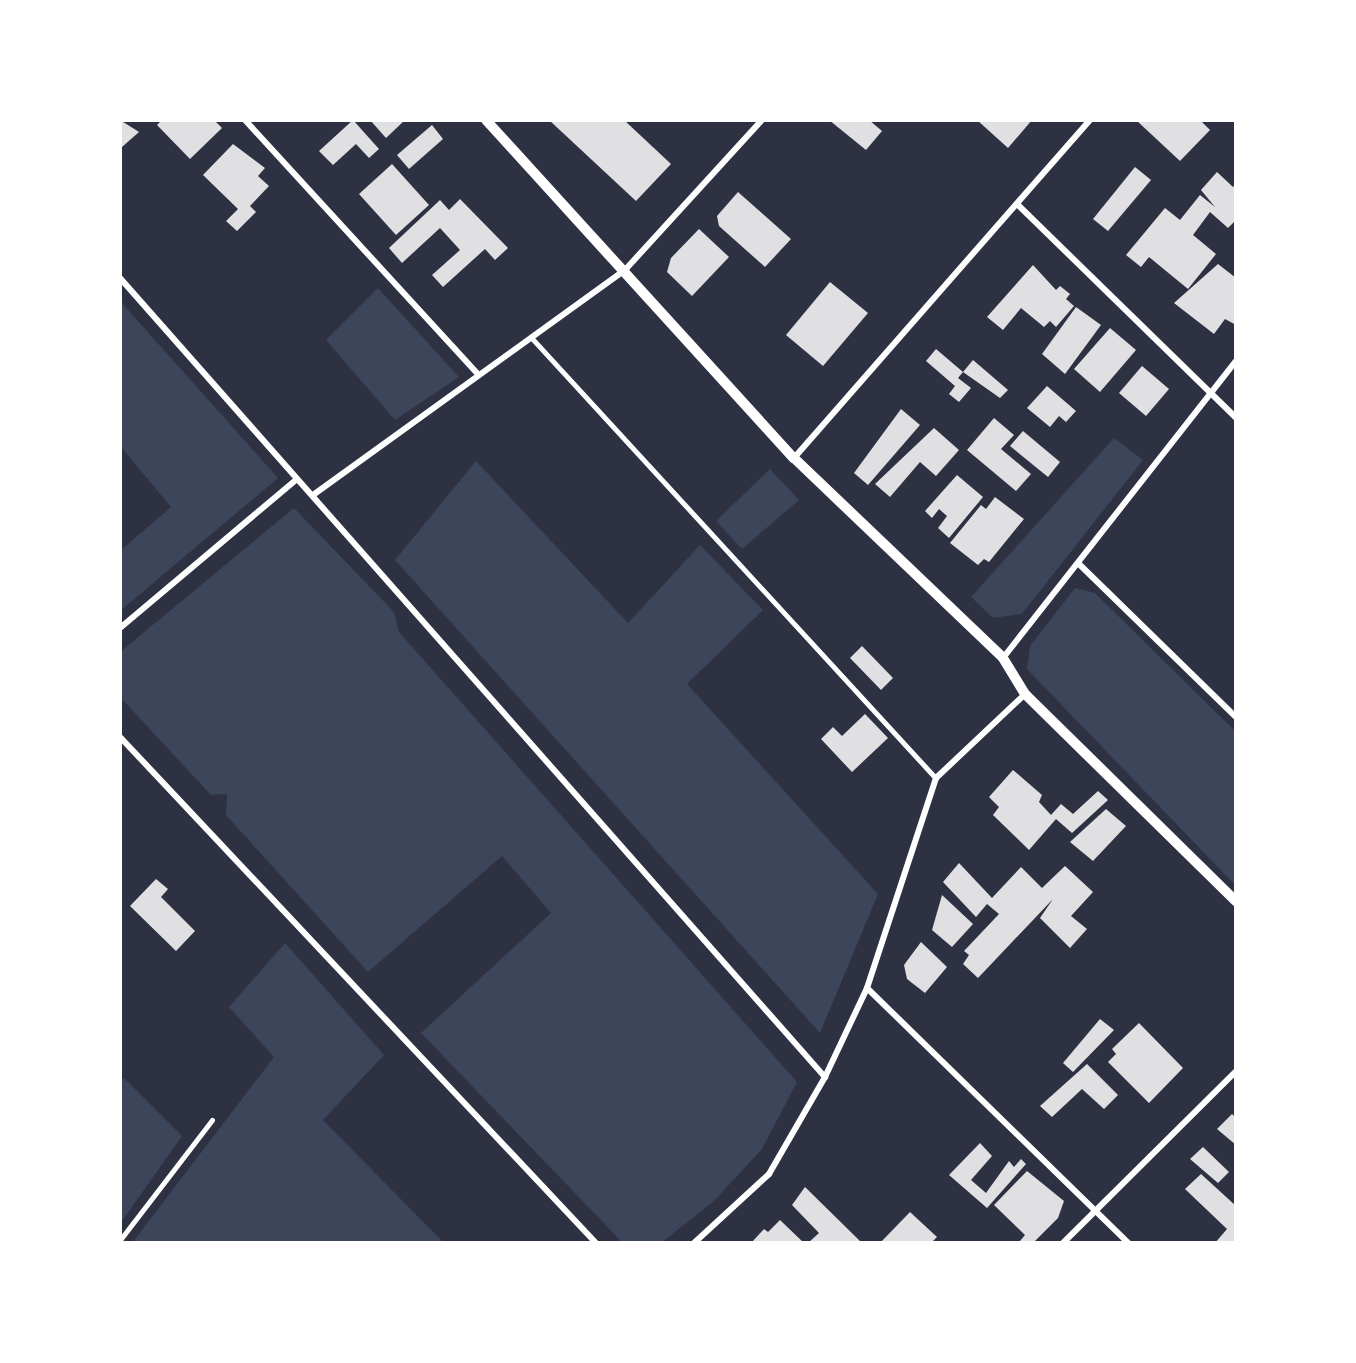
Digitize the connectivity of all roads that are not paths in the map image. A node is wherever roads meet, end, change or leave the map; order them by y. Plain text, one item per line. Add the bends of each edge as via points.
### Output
1 (245, 120) edge
2 (486, 120) edge
3 (762, 120) edge
4 (1090, 120) edge
5 (1018, 205) junction
6 (625, 270) junction
7 (120, 278) edge
8 (531, 338) junction
9 (1236, 361) edge
10 (478, 375) junction
11 (1210, 393) junction
12 (1236, 418) edge
13 (794, 458) junction
14 (297, 479) junction
15 (313, 495) junction
16 (1079, 564) junction
17 (120, 628) edge
18 (1003, 658) junction
19 (1025, 694) junction
20 (1236, 717) edge
21 (120, 737) edge
22 (936, 778) junction
23 (1236, 901) edge
24 (867, 988) junction
25 (1236, 1071) edge
26 (825, 1077) junction
27 (212, 1120) dead end
28 (1095, 1211) junction
29 (120, 1240) edge
30 (596, 1243) edge
31 (694, 1243) edge
32 (1063, 1243) edge
33 (1128, 1243) edge

1 - 10 street
2 - 6 street
3 - 6 street
4 - 5 street
5 - 11 street
5 - 13 street
6 - 8 street
6 - 13 street
7 - 14 street
8 - 10 street
8 - 22 lane
9 - 11 street
10 - 15 street
11 - 12 street
11 - 16 street
13 - 18 street
14 - 15 street
14 - 17 street
15 - 26 street
16 - 18 street
16 - 20 street
18 - 19 street
19 - 22 street
19 - 23 street
21 - 30 street
22 - 24 street
24 - 26 street
24 - 28 street
25 - 28 street
26 - 31 street via 769,1174
27 - 29 lane
28 - 32 street
28 - 33 street

